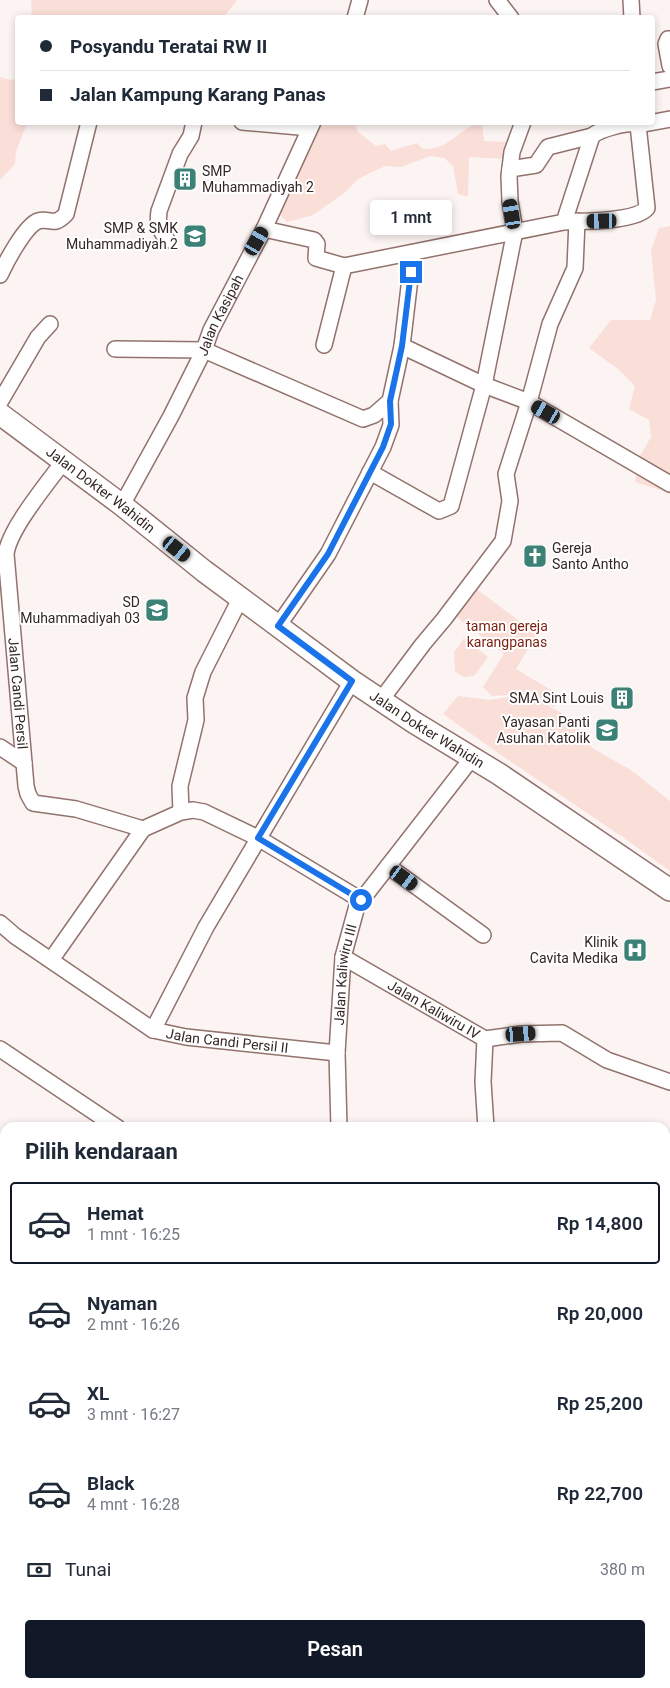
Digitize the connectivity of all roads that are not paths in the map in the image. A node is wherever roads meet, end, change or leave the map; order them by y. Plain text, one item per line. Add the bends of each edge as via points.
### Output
1 (497, 0) edge
2 (631, 0) edge
3 (364, 1) edge
4 (357, 15) edge
5 (509, 15) edge
6 (632, 15) edge
7 (670, 39) edge
8 (670, 66) edge
9 (670, 79) edge
10 (655, 82) edge
11 (670, 119) edge
12 (655, 122) edge
13 (88, 125) edge
14 (193, 125) edge
15 (312, 125) edge
16 (522, 125) edge
17 (621, 125) edge
18 (638, 125) edge
19 (592, 136) junction
20 (510, 169) junction
21 (571, 221) junction
22 (264, 229) junction
23 (516, 231) junction
24 (167, 240) dead end
25 (7, 249) edge
26 (413, 253) junction
27 (344, 266) junction
28 (0, 274) edge
29 (50, 324) dead end
30 (324, 345) dead end
31 (402, 346) junction
32 (115, 349) dead end
33 (204, 350) junction
34 (484, 385) junction
35 (390, 401) junction
36 (0, 402) edge
37 (529, 402) junction
38 (0, 414) edge
39 (63, 462) junction
40 (370, 472) junction
41 (670, 484) edge
42 (122, 505) junction
43 (240, 599) junction
44 (278, 626) junction
45 (352, 681) junction
46 (381, 700) junction
47 (0, 747) edge
48 (472, 758) junction
49 (24, 763) junction
50 (181, 812) junction
51 (143, 829) junction
52 (258, 838) junction
53 (388, 866) junction
54 (670, 890) edge
55 (361, 900) junction
56 (0, 922) edge
57 (483, 935) dead end
58 (343, 957) junction
59 (51, 960) junction
60 (153, 1030) junction
61 (485, 1039) junction
62 (0, 1049) edge
63 (337, 1053) junction
64 (670, 1082) edge
65 (109, 1122) edge
66 (339, 1122) edge
67 (486, 1122) edge

1 - 5 street
2 - 6 street
3 - 4 street
7 - 8 street via 666,44
9 - 10 street
11 - 12 street
13 - 25 street via 66,214 59,221 38,221
14 - 24 street via 159,211 161,231
15 - 22 street, Jalan Kasipah
16 - 20 street via 512,152
17 - 19 street
18 - 21 street via 645,211 635,216 602,221
19 - 20 street via 548,147 536,165
19 - 21 street
20 - 23 street via 510,201
21 - 23 street
21 - 37 street via 575,268 550,324
22 - 27 street via 314,240 317,244 316,258
22 - 33 street, Jalan Kasipah via 211,330
23 - 26 street
23 - 34 street
25 - 28 street
26 - 27 street
26 - 31 street
27 - 30 street
29 - 36 street via 38,337
31 - 34 street
31 - 35 street
32 - 33 street
33 - 35 street via 363,419 374,416
33 - 42 street, Jalan Kasipah
34 - 37 street
34 - 40 street via 451,506 439,511
35 - 40 street via 391,424
37 - 41 street
37 - 46 street via 506,474 510,501 503,541
38 - 39 highway, Jalan Dokter Wahidin
39 - 42 highway, Jalan Dokter Wahidin
39 - 49 street, Jalan Candi Persil via 7,545
40 - 44 street via 328,554
42 - 43 highway, Jalan Dokter Wahidin
43 - 44 highway, Jalan Dokter Wahidin
43 - 50 street via 203,672 195,698 196,720 180,786
44 - 45 highway, Jalan Dokter Wahidin
45 - 46 highway, Jalan Dokter Wahidin
45 - 52 street
46 - 48 highway, Jalan Dokter Wahidin
47 - 49 street, Jalan Candi Persil
48 - 53 street, Jalan Kaliwiru III
48 - 54 highway, Jalan Dokter Wahidin
49 - 51 street, Jalan Candi Persil via 28,794 33,802 76,809
50 - 51 street
50 - 52 street via 204,812
51 - 59 street
52 - 55 street
52 - 60 street via 206,927
53 - 55 street, Jalan Kaliwiru III
53 - 57 street
55 - 58 street, Jalan Kaliwiru III
56 - 59 street, Jalan Candi Persil II
58 - 61 street, Jalan Kaliwiru IV
58 - 63 street, Jalan Kaliwiru III
59 - 60 street, Jalan Candi Persil II
60 - 63 street, Jalan Candi Persil II via 186,1038
61 - 64 street, Jalan Kaliwiru IV via 562,1033 606,1060
61 - 67 street
62 - 65 street
63 - 66 street, Jalan Kaliwiru III

